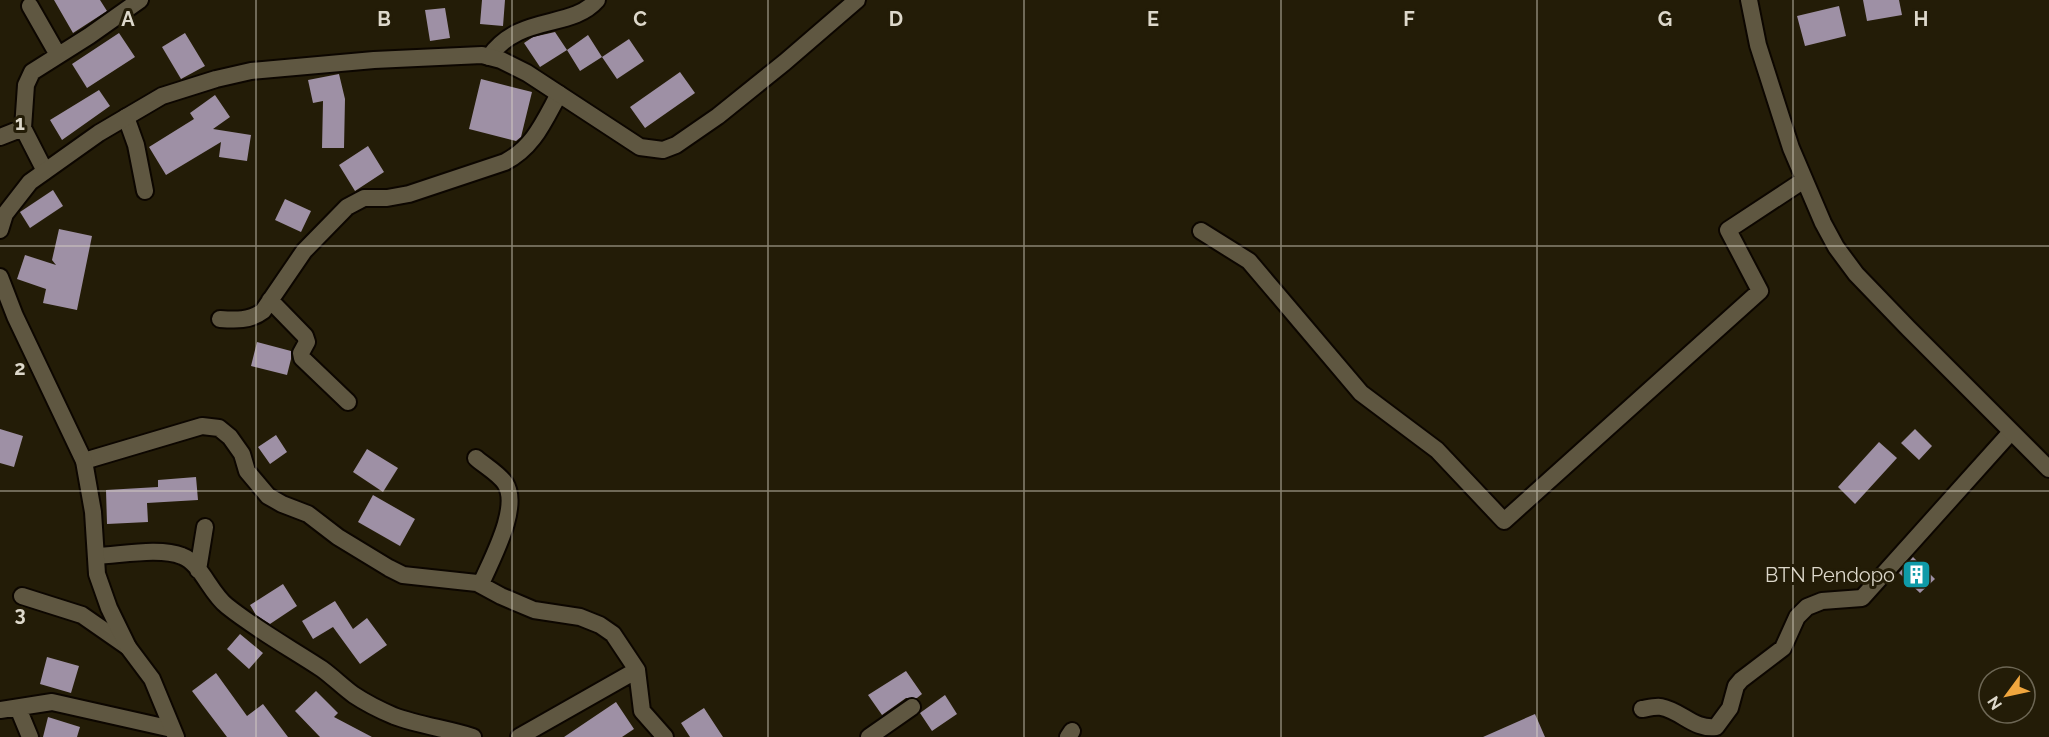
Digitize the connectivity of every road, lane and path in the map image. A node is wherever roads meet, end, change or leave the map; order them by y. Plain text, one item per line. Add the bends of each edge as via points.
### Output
1 (140, 0) edge
2 (597, 0) edge
3 (857, 0) edge
4 (1749, 0) edge
5 (30, 6) dead end
6 (58, 55) junction
7 (489, 57) junction
8 (559, 94) junction
9 (126, 117) junction
10 (22, 128) junction
11 (0, 137) edge
12 (45, 171) junction
13 (1804, 180) junction
14 (145, 191) dead end
15 (0, 230) edge
16 (1201, 231) dead end
17 (0, 277) edge
18 (270, 300) junction
19 (220, 319) dead end
20 (348, 402) dead end
21 (2011, 432) junction
22 (476, 458) dead end
23 (84, 461) junction
24 (2049, 468) edge
25 (205, 527) dead end
26 (96, 556) junction
27 (198, 570) junction
28 (481, 584) junction
29 (22, 596) dead end
30 (128, 647) junction
31 (637, 670) junction
32 (912, 707) dead end
33 (18, 708) junction
34 (1642, 709) dead end
35 (0, 710) edge
36 (174, 733) edge
37 (30, 737) edge
38 (473, 737) edge
39 (519, 737) edge
40 (665, 737) edge
41 (869, 737) edge

1 - 6 street
2 - 7 street via 581,12 520,31 497,46
3 - 8 street via 718,116 663,150 640,147
4 - 13 street via 1776,105
5 - 6 street
6 - 10 street via 32,72 26,85
7 - 8 street via 527,73
7 - 9 street via 472,54 396,58 251,71 162,96
8 - 18 street via 530,144 516,157 409,194 364,198 347,207 304,251
9 - 12 street
9 - 14 street
10 - 11 street
10 - 12 street
12 - 15 street via 17,196
13 - 16 street via 1728,230 1760,291 1504,521 1437,450 1361,393 1249,261
13 - 21 street via 1822,223 1856,274
17 - 23 street
18 - 19 street via 256,316
18 - 20 street via 305,336 308,342 302,358
21 - 24 street
21 - 34 street via 1862,598 1822,601 1797,617 1783,648 1736,686 1730,708 1716,727 1697,725 1659,706
22 - 28 street via 504,481 510,492 504,529
23 - 26 street
23 - 28 street via 202,426 219,428 237,446 247,471 261,490 276,501 308,514 338,537 403,575
25 - 27 street
26 - 27 street via 174,553 192,561
26 - 30 street via 97,574
27 - 38 street via 225,605 372,706 397,717
28 - 31 street via 534,610 580,617 600,625 613,634
29 - 30 street via 82,615
30 - 36 street via 152,679
31 - 39 street
31 - 40 street via 642,711
32 - 41 street
33 - 35 street
33 - 36 street via 52,702
33 - 37 street

